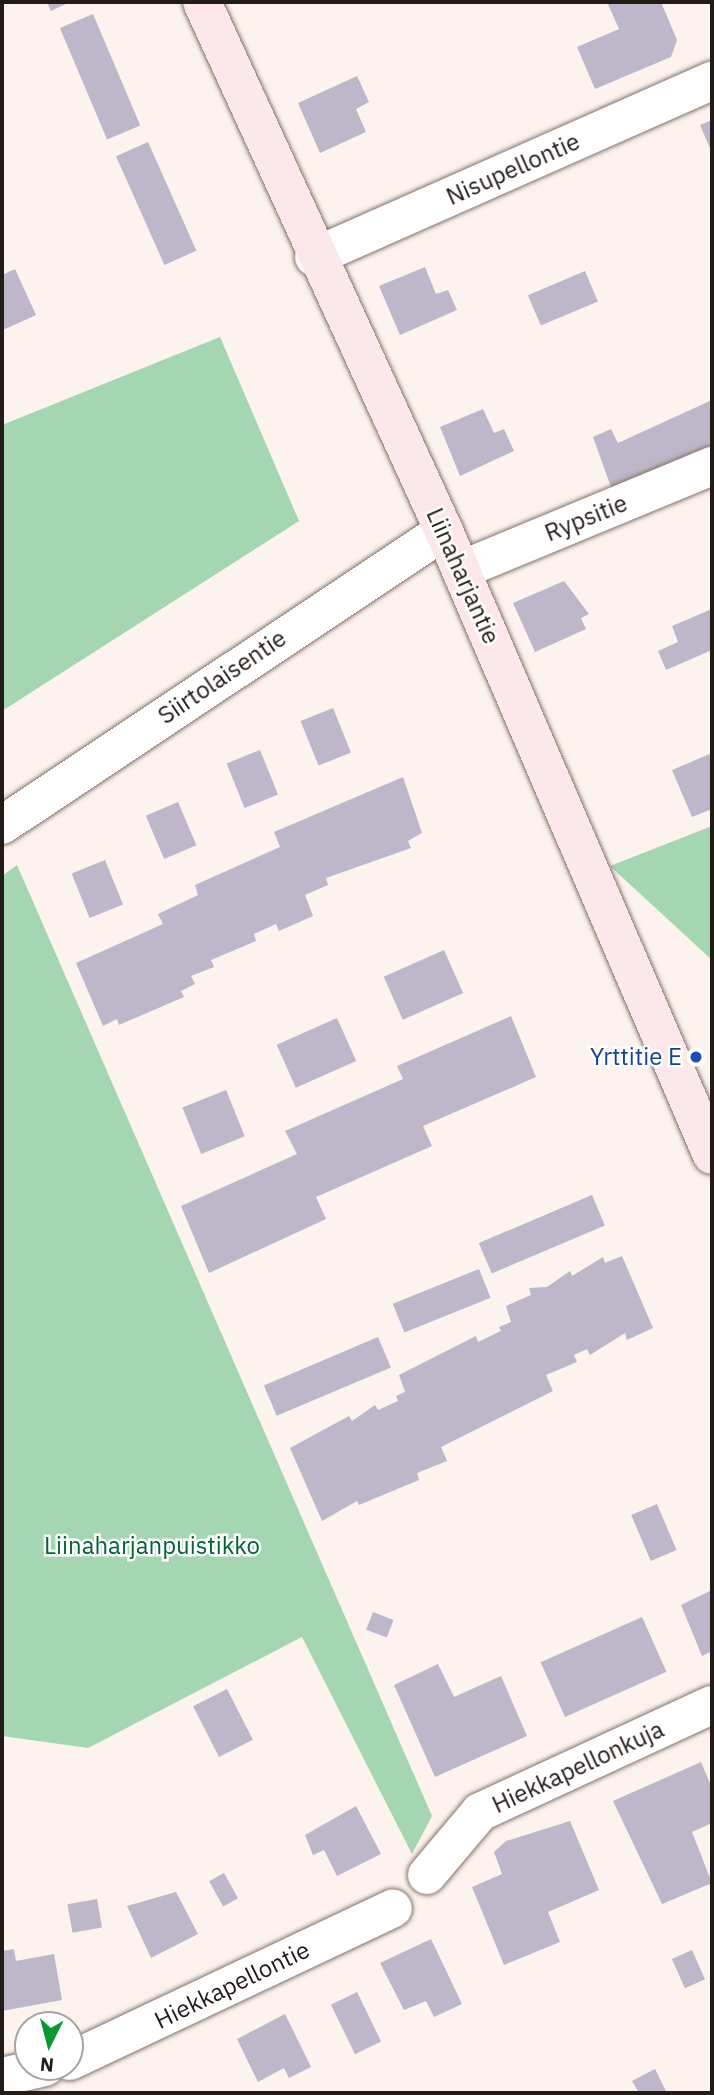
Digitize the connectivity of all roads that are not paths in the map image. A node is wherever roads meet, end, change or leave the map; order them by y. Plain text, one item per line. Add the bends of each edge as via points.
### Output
1 (202, 2) edge
2 (712, 81) edge
3 (314, 257) junction
4 (712, 466) edge
5 (444, 531) junction
6 (461, 570) junction
7 (2, 825) edge
8 (712, 1155) edge
9 (712, 1705) edge
10 (427, 1875) dead end
11 (393, 1908) dead end
12 (84, 2054) edge

1 - 3 main road, Liinaharjantie
2 - 3 street, Nisupellontie
3 - 5 main road, Liinaharjantie
4 - 6 street, Rypsitie
5 - 6 main road, Liinaharjantie
5 - 7 street, Siirtolaisentie
6 - 8 main road, Liinaharjantie
9 - 10 street, Hiekkapellonkuja via 480,1812
11 - 12 street, Hiekkapellontie

